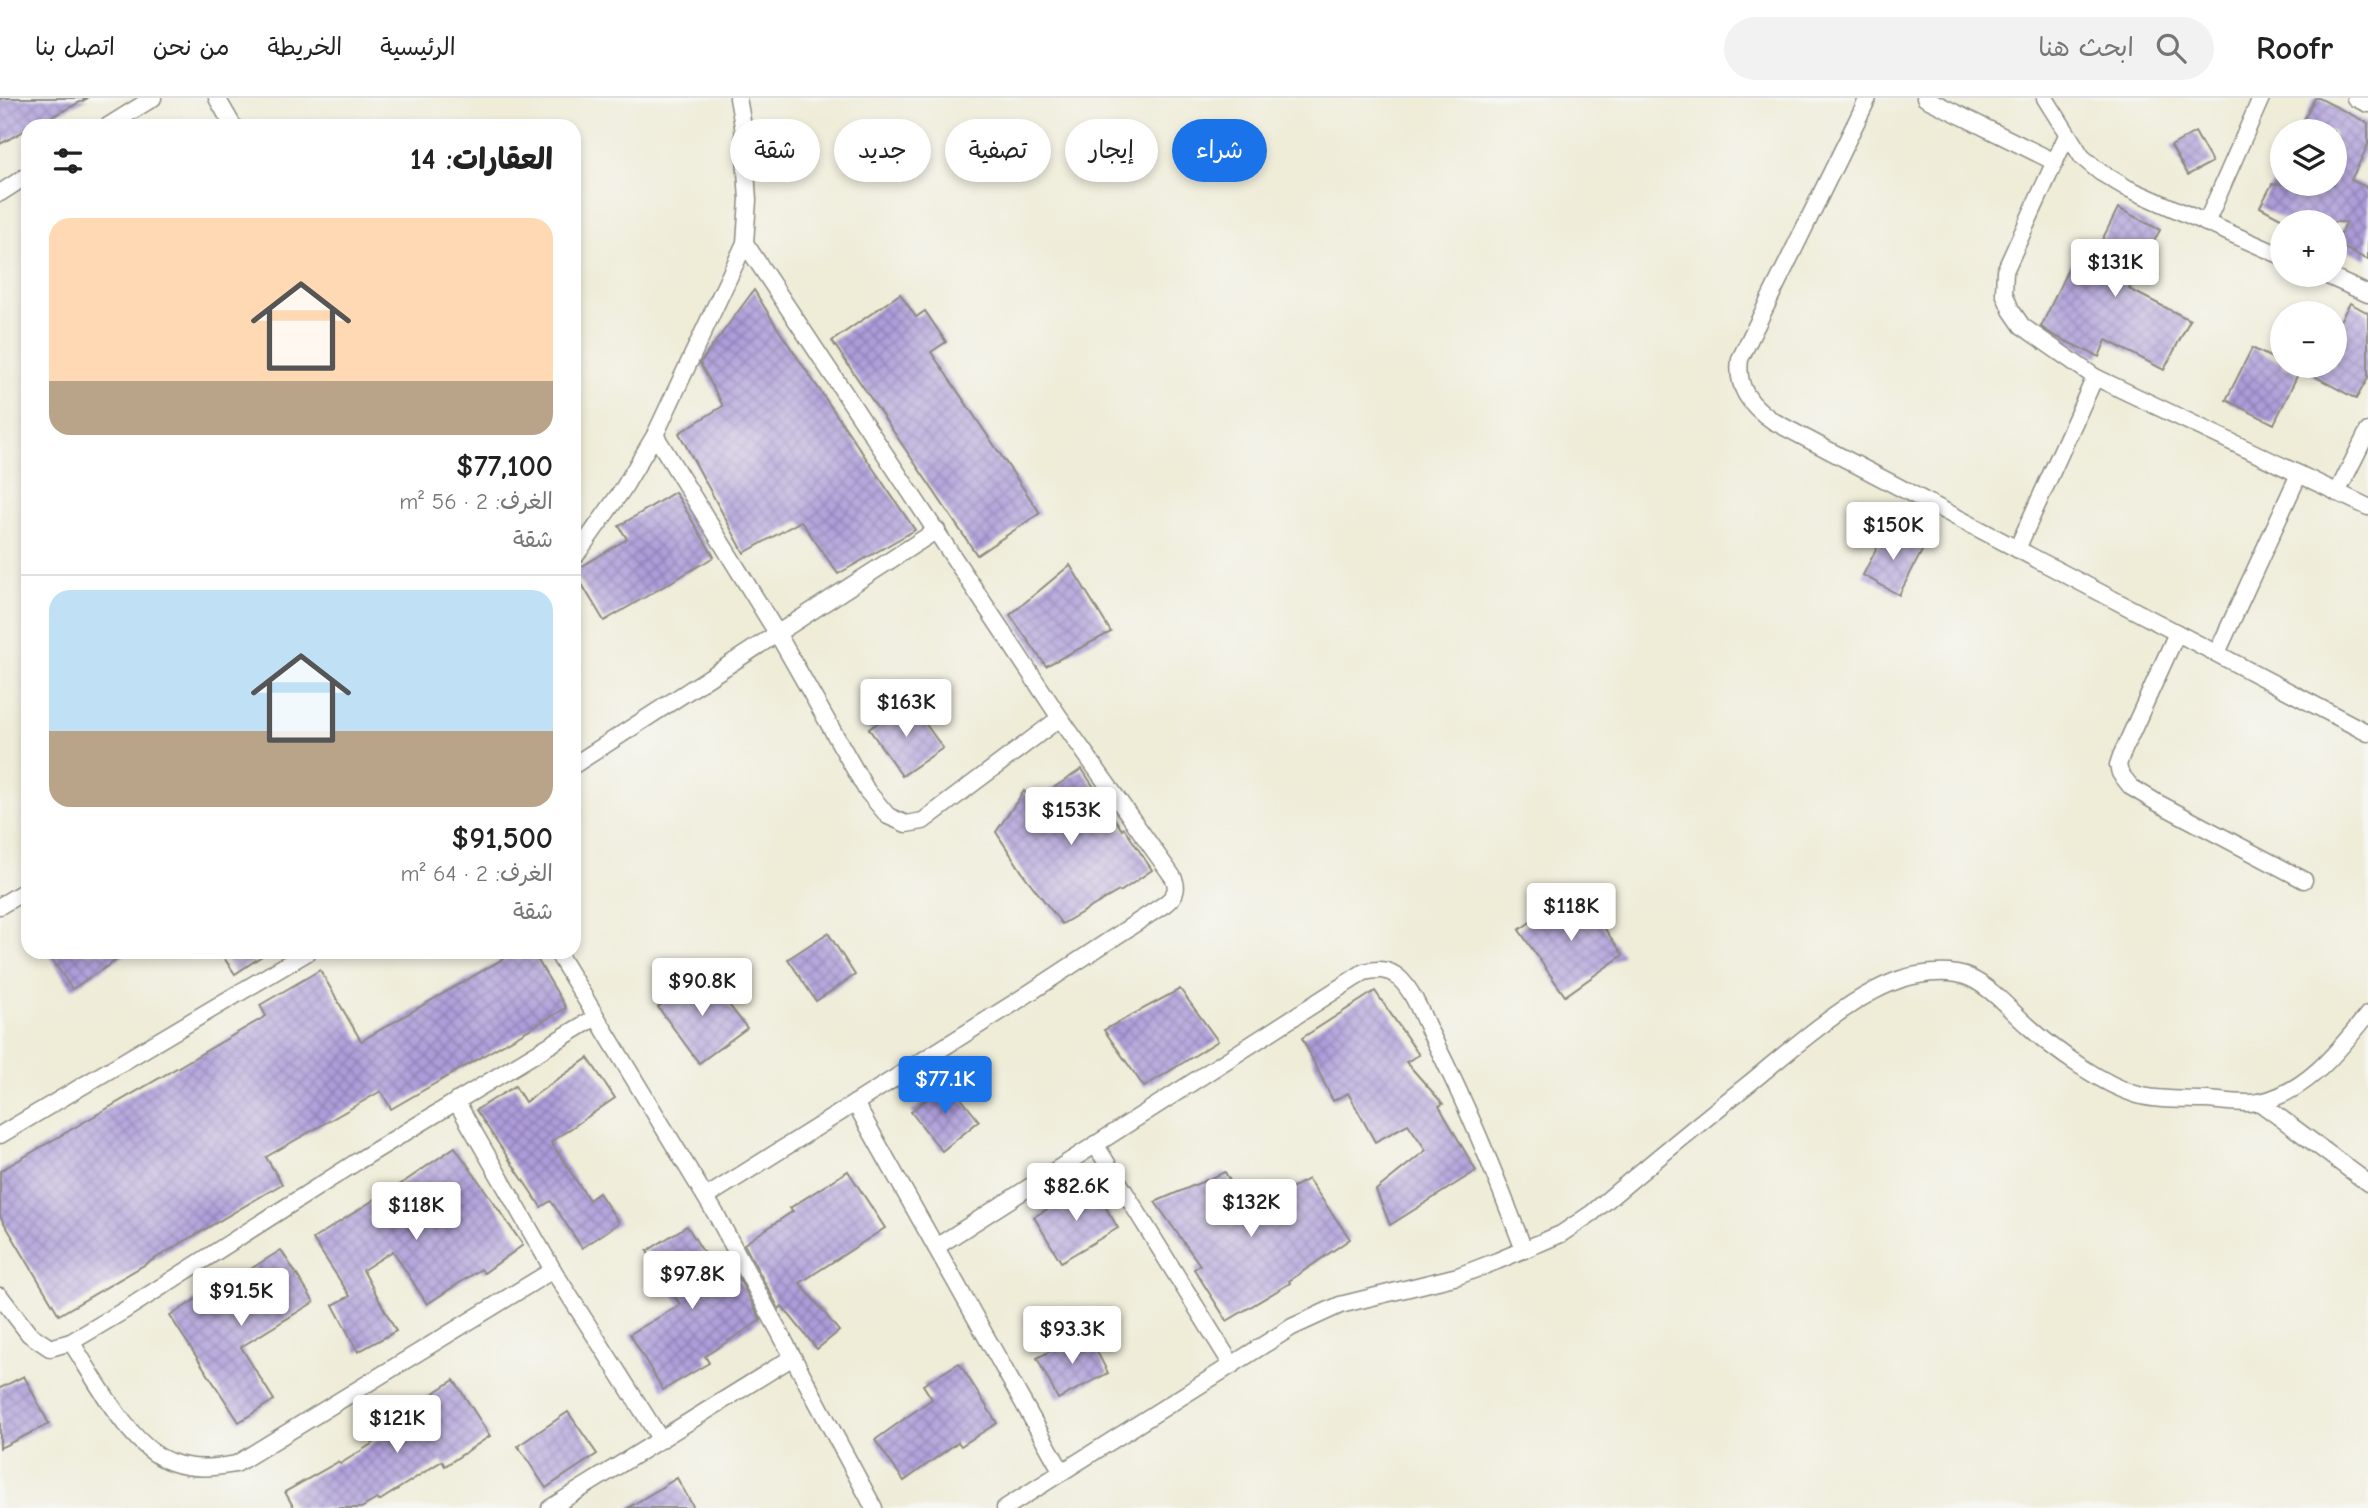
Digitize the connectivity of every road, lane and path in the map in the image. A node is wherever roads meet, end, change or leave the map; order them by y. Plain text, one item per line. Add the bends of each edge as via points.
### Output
1 (153, 98) edge
2 (217, 98) edge
3 (738, 98) edge
4 (1868, 98) edge
5 (1925, 98) edge
6 (2045, 98) edge
7 (2261, 98) edge
8 (2355, 98) edge
9 (2368, 104) edge
10 (119, 119) edge
11 (229, 119) edge
12 (2067, 135) junction
13 (2055, 162) junction
14 (21, 180) edge
15 (0, 193) edge
16 (2206, 223) junction
17 (745, 243) junction
18 (2270, 251) edge
19 (2347, 284) edge
20 (2368, 294) edge
21 (2095, 377) junction
22 (2368, 431) edge
23 (655, 435) junction
24 (2299, 474) junction
25 (2337, 493) junction
26 (2368, 508) edge
27 (937, 530) junction
28 (581, 548) edge
29 (2017, 549) junction
30 (777, 633) junction
31 (2177, 633) junction
32 (2217, 653) junction
33 (1060, 718) junction
34 (2368, 733) edge
35 (581, 760) edge
36 (2304, 880) dead end
37 (21, 893) edge
38 (0, 906) edge
39 (296, 959) edge
40 (561, 959) edge
41 (2368, 1014) edge
42 (596, 1017) junction
43 (456, 1101) junction
44 (2259, 1102) junction
45 (855, 1103) junction
46 (0, 1135) edge
47 (1095, 1144) junction
48 (2368, 1183) edge
49 (706, 1197) junction
50 (936, 1247) junction
51 (1524, 1250) junction
52 (554, 1270) junction
53 (0, 1296) edge
54 (71, 1342) junction
55 (793, 1357) junction
56 (1232, 1365) junction
57 (660, 1440) junction
58 (1062, 1472) junction
59 (550, 1508) edge
60 (874, 1508) edge
61 (1005, 1508) edge

1 - 10 street
2 - 11 street
3 - 17 street via 748,200
4 - 29 street via 1740,359 1741,383 1756,409 1773,421
5 - 13 street
6 - 12 street
7 - 16 street
8 - 9 street
12 - 13 street
12 - 16 street via 2100,173
13 - 21 street via 2005,271 2004,293 2022,326
14 - 15 street
16 - 18 street
17 - 23 street
17 - 27 street
19 - 20 street
21 - 24 street
21 - 29 street
22 - 25 street
23 - 28 street
23 - 30 street
24 - 25 street
24 - 32 street
25 - 26 street
27 - 30 street
27 - 33 street
29 - 31 street
30 - 33 street via 867,791 888,816 906,824 922,821
30 - 35 street
31 - 32 street
31 - 36 street via 2121,756 2120,772 2131,787 2156,802
32 - 34 street
33 - 45 street via 1173,877 1173,898
37 - 38 street
39 - 46 street
40 - 42 street
41 - 44 street via 2339,1050 2300,1086
42 - 43 street
42 - 49 street
43 - 52 street
43 - 54 street
44 - 48 street
44 - 51 street via 2139,1095 2068,1059 1972,979 1950,973 1916,975 1891,982 1832,1018 1592,1213 1561,1234
45 - 49 street
45 - 50 street
47 - 50 street
47 - 51 street via 1364,972 1387,970 1408,989 1451,1074
47 - 56 street
49 - 55 street
50 - 58 street
51 - 56 street via 1458,1276 1340,1306 1292,1327
52 - 54 street via 236,1464 206,1469 171,1462 149,1451 130,1431
52 - 57 street
53 - 54 street via 29,1334 50,1348
55 - 57 street
55 - 60 street
56 - 58 street
57 - 59 street
58 - 61 street

